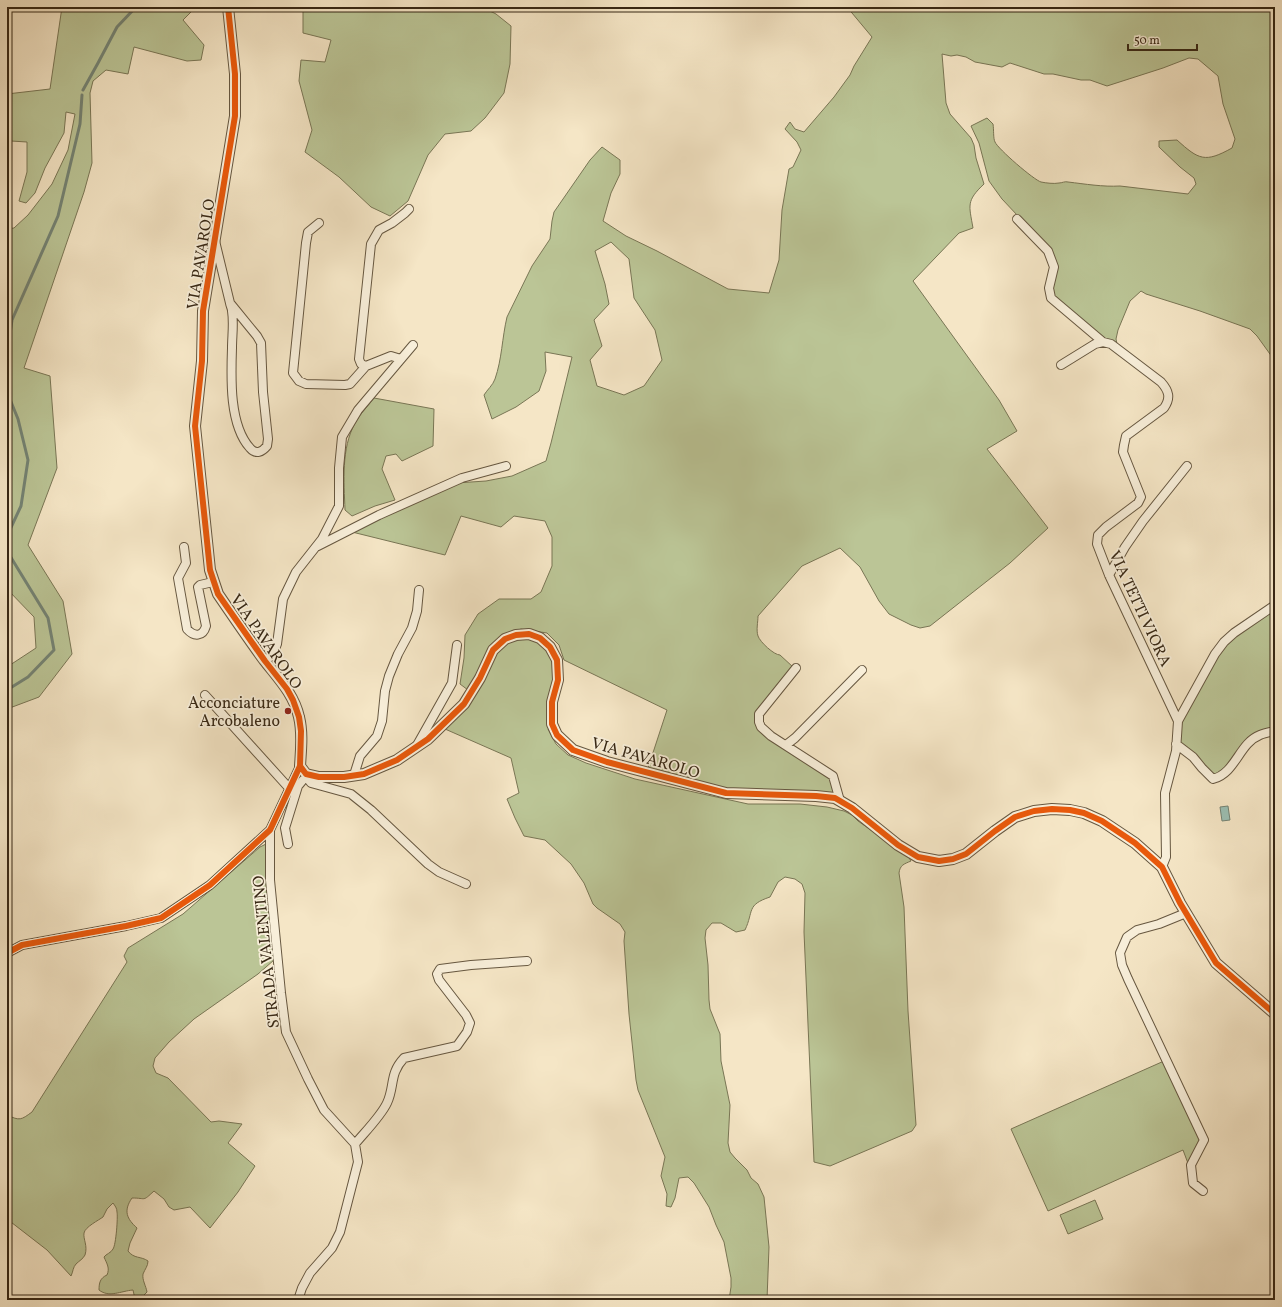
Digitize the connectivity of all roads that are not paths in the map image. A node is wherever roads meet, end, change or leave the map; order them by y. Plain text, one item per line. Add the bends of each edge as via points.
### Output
1 (228, 7) edge
2 (409, 209) dead end
3 (1017, 219) dead end
4 (319, 223) dead end
5 (214, 240) junction
6 (230, 302) junction
7 (1103, 342) junction
8 (413, 345) dead end
9 (401, 359) junction
10 (1061, 365) dead end
11 (366, 366) junction
12 (506, 466) dead end
13 (1187, 466) dead end
14 (184, 546) dead end
15 (315, 548) junction
16 (1109, 575) junction
17 (213, 582) junction
18 (419, 590) dead end
19 (1275, 605) edge
20 (457, 645) dead end
21 (265, 661) junction
22 (796, 668) dead end
23 (862, 670) dead end
24 (205, 694) dead end
25 (1178, 720) junction
26 (1275, 731) edge
27 (1176, 744) junction
28 (786, 745) junction
29 (415, 747) junction
30 (304, 773) junction
31 (354, 775) junction
32 (289, 788) junction
33 (840, 801) junction
34 (270, 830) junction
35 (288, 844) dead end
36 (1162, 867) junction
37 (466, 884) dead end
38 (1186, 913) junction
39 (7, 953) edge
40 (528, 961) dead end
41 (1275, 1014) edge
42 (355, 1144) junction
43 (1203, 1191) dead end
44 (298, 1300) edge

1 - 5 street, VIA PAVAROLO via 236,74 235,116
2 - 11 street via 379,230 371,244 359,359 361,364
3 - 7 street via 1050,255 1054,267 1049,288 1051,298
4 - 11 street via 308,232 293,373 299,382 306,384 345,385 350,384
5 - 6 street
5 - 17 street, VIA PAVAROLO via 203,311 202,361 195,426
6 - 6 street via 261,343 268,438 267,446 258,453 252,451 241,436 235,415
7 - 10 street via 1095,344
7 - 16 street, VIA TETTI VIORA via 1111,344 1161,382 1169,395 1164,408 1126,436 1123,452 1141,497 1138,503 1098,535 1097,544
8 - 9 street
9 - 11 street via 391,356
9 - 15 street via 358,410 342,437 339,506 322,540
12 - 15 street via 462,478 379,515
13 - 16 street via 1125,547
14 - 17 street via 186,563 178,578 187,629 192,634 202,633 206,626 198,587
15 - 21 street via 296,572 283,599 277,644 273,654
16 - 25 street, VIA TETTI VIORA
17 - 21 street, VIA PAVAROLO via 218,594
18 - 31 street via 412,628 389,676 377,736 360,756
19 - 25 street via 1224,642
20 - 29 street via 452,683
21 - 30 street, VIA PAVAROLO via 287,688 299,716
22 - 28 street via 759,714 761,727
23 - 28 street
24 - 32 street
25 - 27 street
26 - 27 street via 1259,735 1246,746 1232,767 1221,777 1213,779
27 - 36 street via 1166,793 1166,857
28 - 33 street via 833,776
29 - 31 street, VIA PAVAROLO via 396,760 364,774
29 - 33 street, VIA PAVAROLO via 428,739 464,704 493,650 505,639 529,634 540,638 550,647 557,660 558,680 552,702 552,724 557,735 573,750 607,762 726,793 816,796
30 - 31 street, VIA PAVAROLO via 338,777
30 - 32 street via 296,776
30 - 35 street via 285,828
30 - 37 street via 311,783 351,794 372,810 428,864
32 - 34 street
33 - 36 street, VIA PAVAROLO via 918,857 939,861 953,859 966,854 1015,817 1034,810 1052,809 1084,813 1102,821 1134,843
34 - 39 street via 210,885 161,918 22,944
34 - 42 street, STRADA VALENTINO via 270,880 286,1032 324,1110
36 - 38 street
38 - 41 street via 1216,963
38 - 43 street via 1137,930 1127,937 1120,953 1128,979 1204,1140 1191,1165 1193,1183
40 - 42 street via 440,969 437,974 439,980 470,1022 467,1032 457,1046 404,1058 398,1064 386,1104
42 - 44 street via 358,1162 340,1232 332,1248 310,1273

